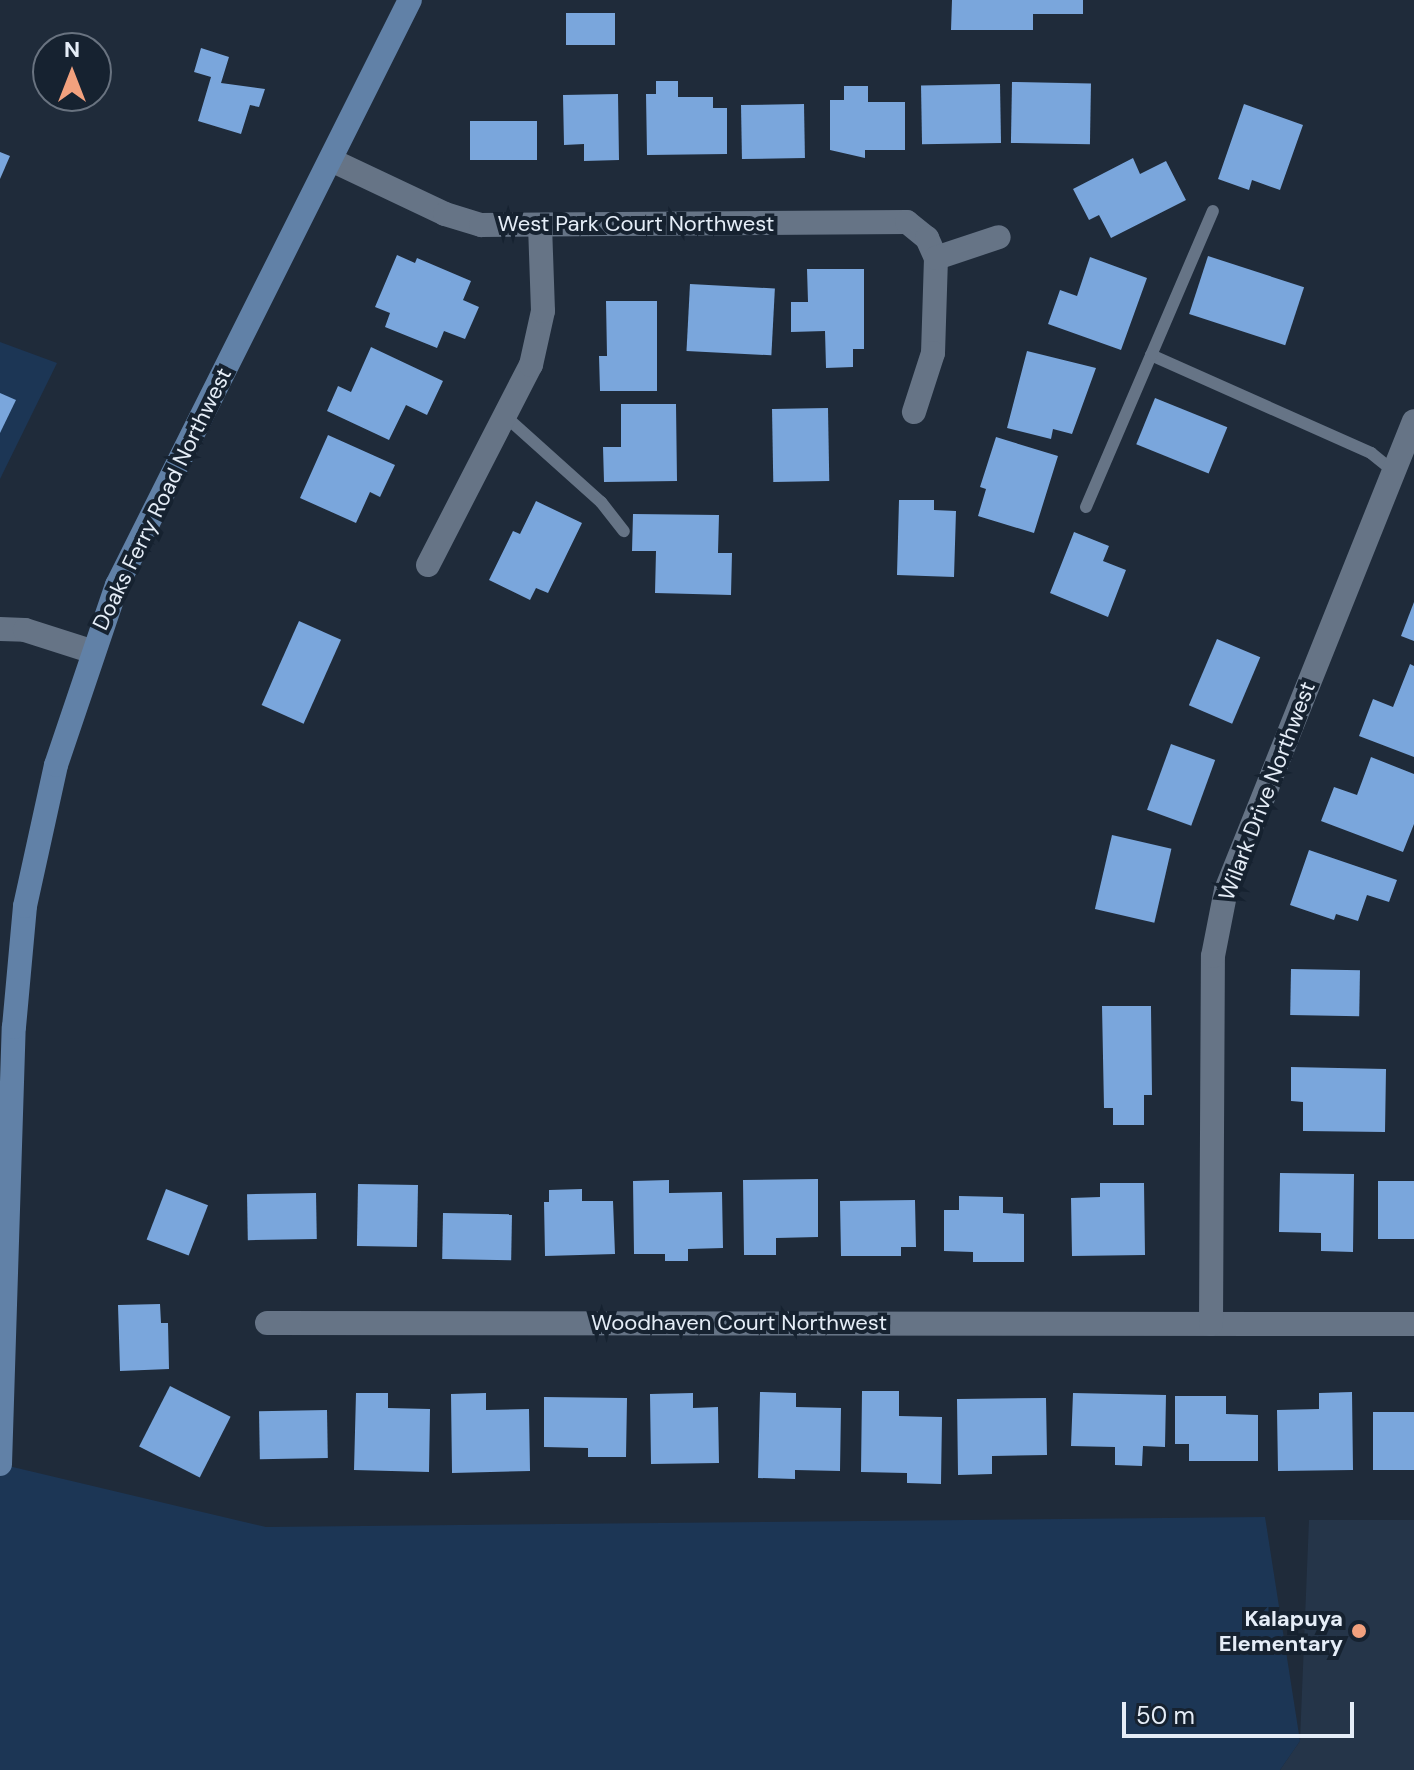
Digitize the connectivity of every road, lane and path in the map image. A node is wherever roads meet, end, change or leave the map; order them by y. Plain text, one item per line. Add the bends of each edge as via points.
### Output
1 (410, 0) edge
2 (331, 160) junction
3 (1213, 211) dead end
4 (540, 227) junction
5 (999, 237) dead end
6 (936, 258) junction
7 (1151, 355) junction
8 (914, 412) dead end
9 (505, 416) junction
10 (1414, 421) edge
11 (1403, 475) edge
12 (1086, 507) dead end
13 (624, 531) dead end
14 (428, 565) dead end
15 (0, 629) edge
16 (91, 651) junction
17 (267, 1323) dead end
18 (1211, 1324) junction
19 (1414, 1324) edge
20 (0, 1464) edge

1 - 2 main road, Doaks Ferry Road Northwest
2 - 4 street, West Park Court Northwest via 445,214 481,225
2 - 16 main road, Doaks Ferry Road Northwest via 155,505
3 - 7 lane
4 - 6 street, West Park Court Northwest via 907,222 927,238
4 - 9 street via 540,334
5 - 6 street
6 - 8 street via 933,353
7 - 11 lane via 1371,453
7 - 12 lane
9 - 13 lane via 601,502
9 - 14 street
10 - 11 street, Wilark Drive Northwest
11 - 18 street, Wilark Drive Northwest via 1226,890 1212,987
15 - 16 street via 25,630
16 - 20 main road, Doaks Ferry Road Northwest via 56,765 25,906 8,1115
17 - 18 street, Woodhaven Court Northwest
18 - 19 street, Woodhaven Court Northwest

